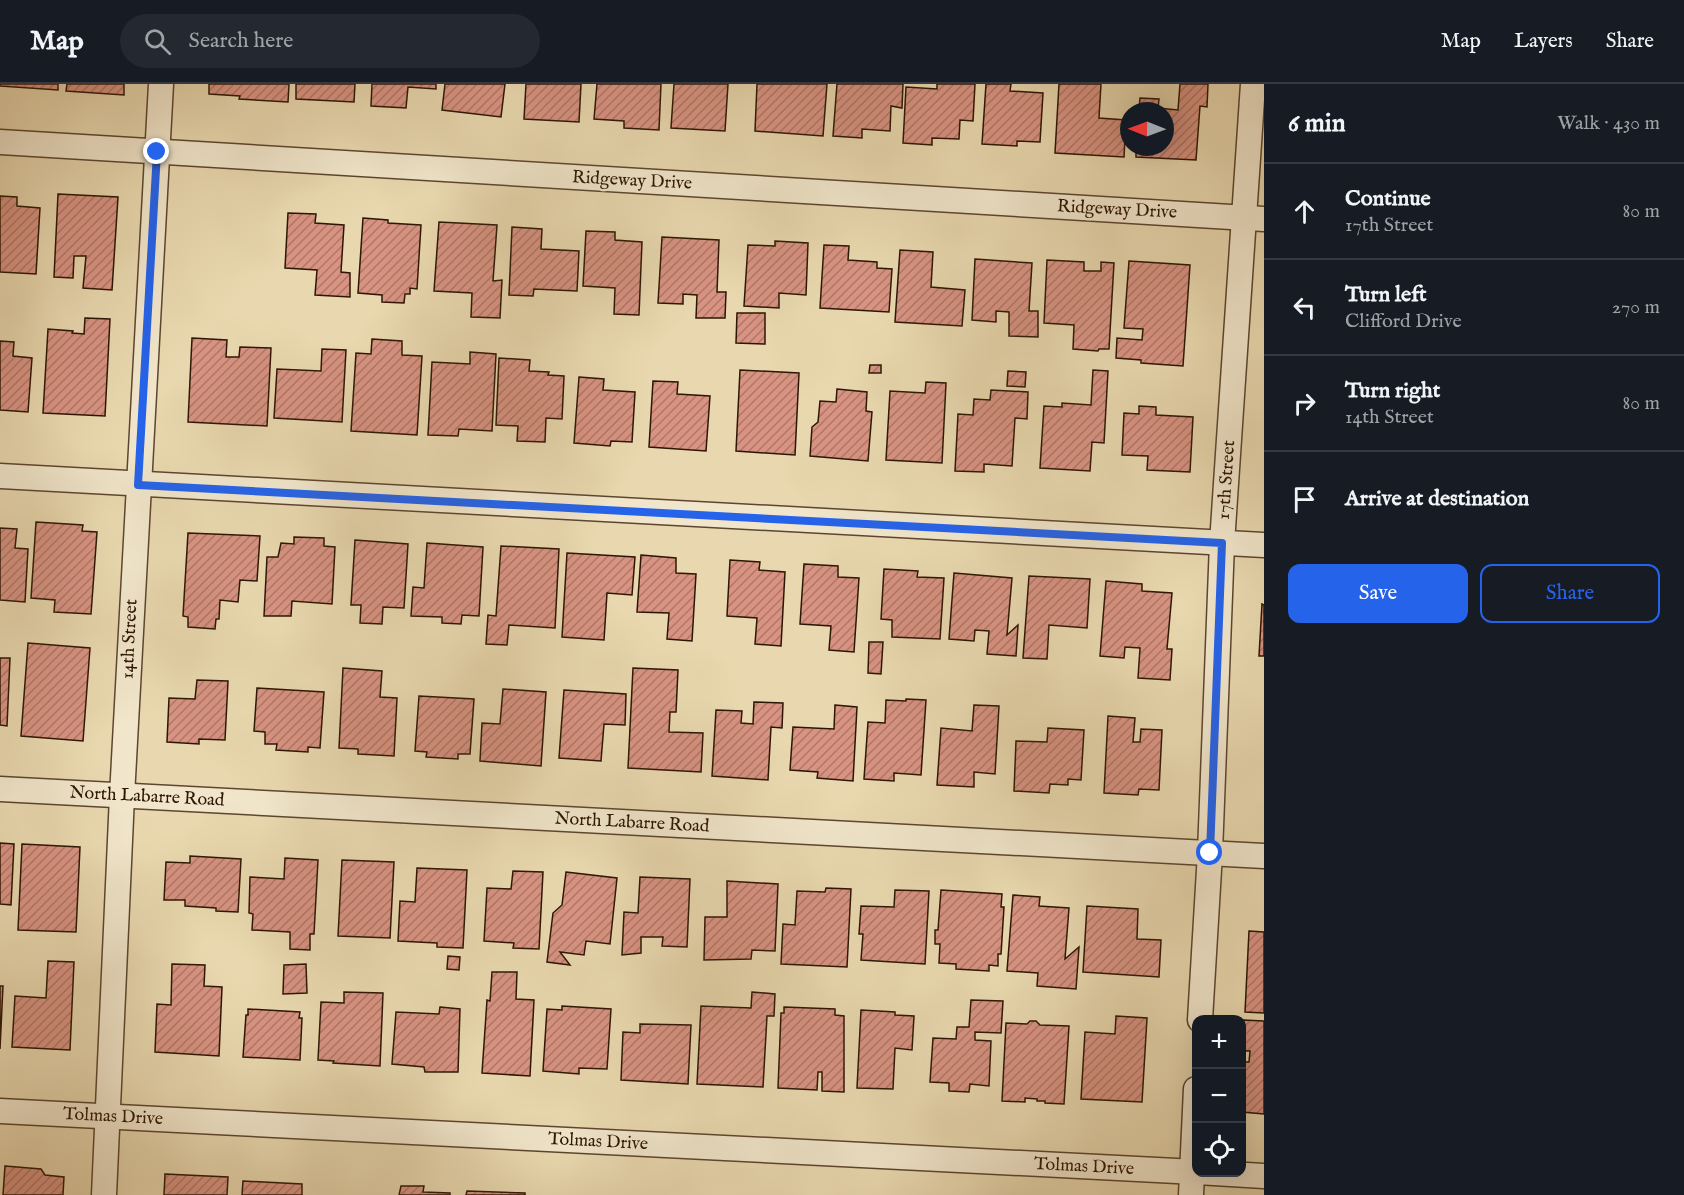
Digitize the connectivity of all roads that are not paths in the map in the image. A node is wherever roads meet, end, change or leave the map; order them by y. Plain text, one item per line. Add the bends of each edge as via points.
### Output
1 (161, 84) edge
2 (1253, 84) edge
3 (0, 142) edge
4 (157, 152) junction
5 (1255, 219) edge
6 (0, 476) edge
7 (138, 485) junction
8 (1222, 543) junction
9 (1264, 545) edge
10 (0, 789) edge
11 (122, 796) junction
12 (1210, 853) junction
13 (1264, 856) edge
14 (1200, 1015) edge
15 (0, 1111) edge
16 (108, 1116) junction
17 (1196, 1123) edge
18 (1264, 1176) edge
19 (1194, 1178) edge
20 (104, 1195) edge

1 - 4 street, 14th Street
2 - 5 street, 17th Street
3 - 4 street, Ridgeway Drive
4 - 5 street, Ridgeway Drive
4 - 7 street, 14th Street
5 - 8 street, 17th Street
6 - 7 street
7 - 8 street
7 - 11 street, 14th Street
8 - 9 street
8 - 12 street, 17th Street
10 - 11 street, North Labarre Road
11 - 12 street, North Labarre Road
11 - 16 street, 14th Street
12 - 13 street, North Labarre Road
12 - 14 street, 17th Street
15 - 16 street, Tolmas Drive
16 - 19 street, Tolmas Drive
16 - 20 street, 14th Street
17 - 19 street
18 - 19 street, Tolmas Drive

